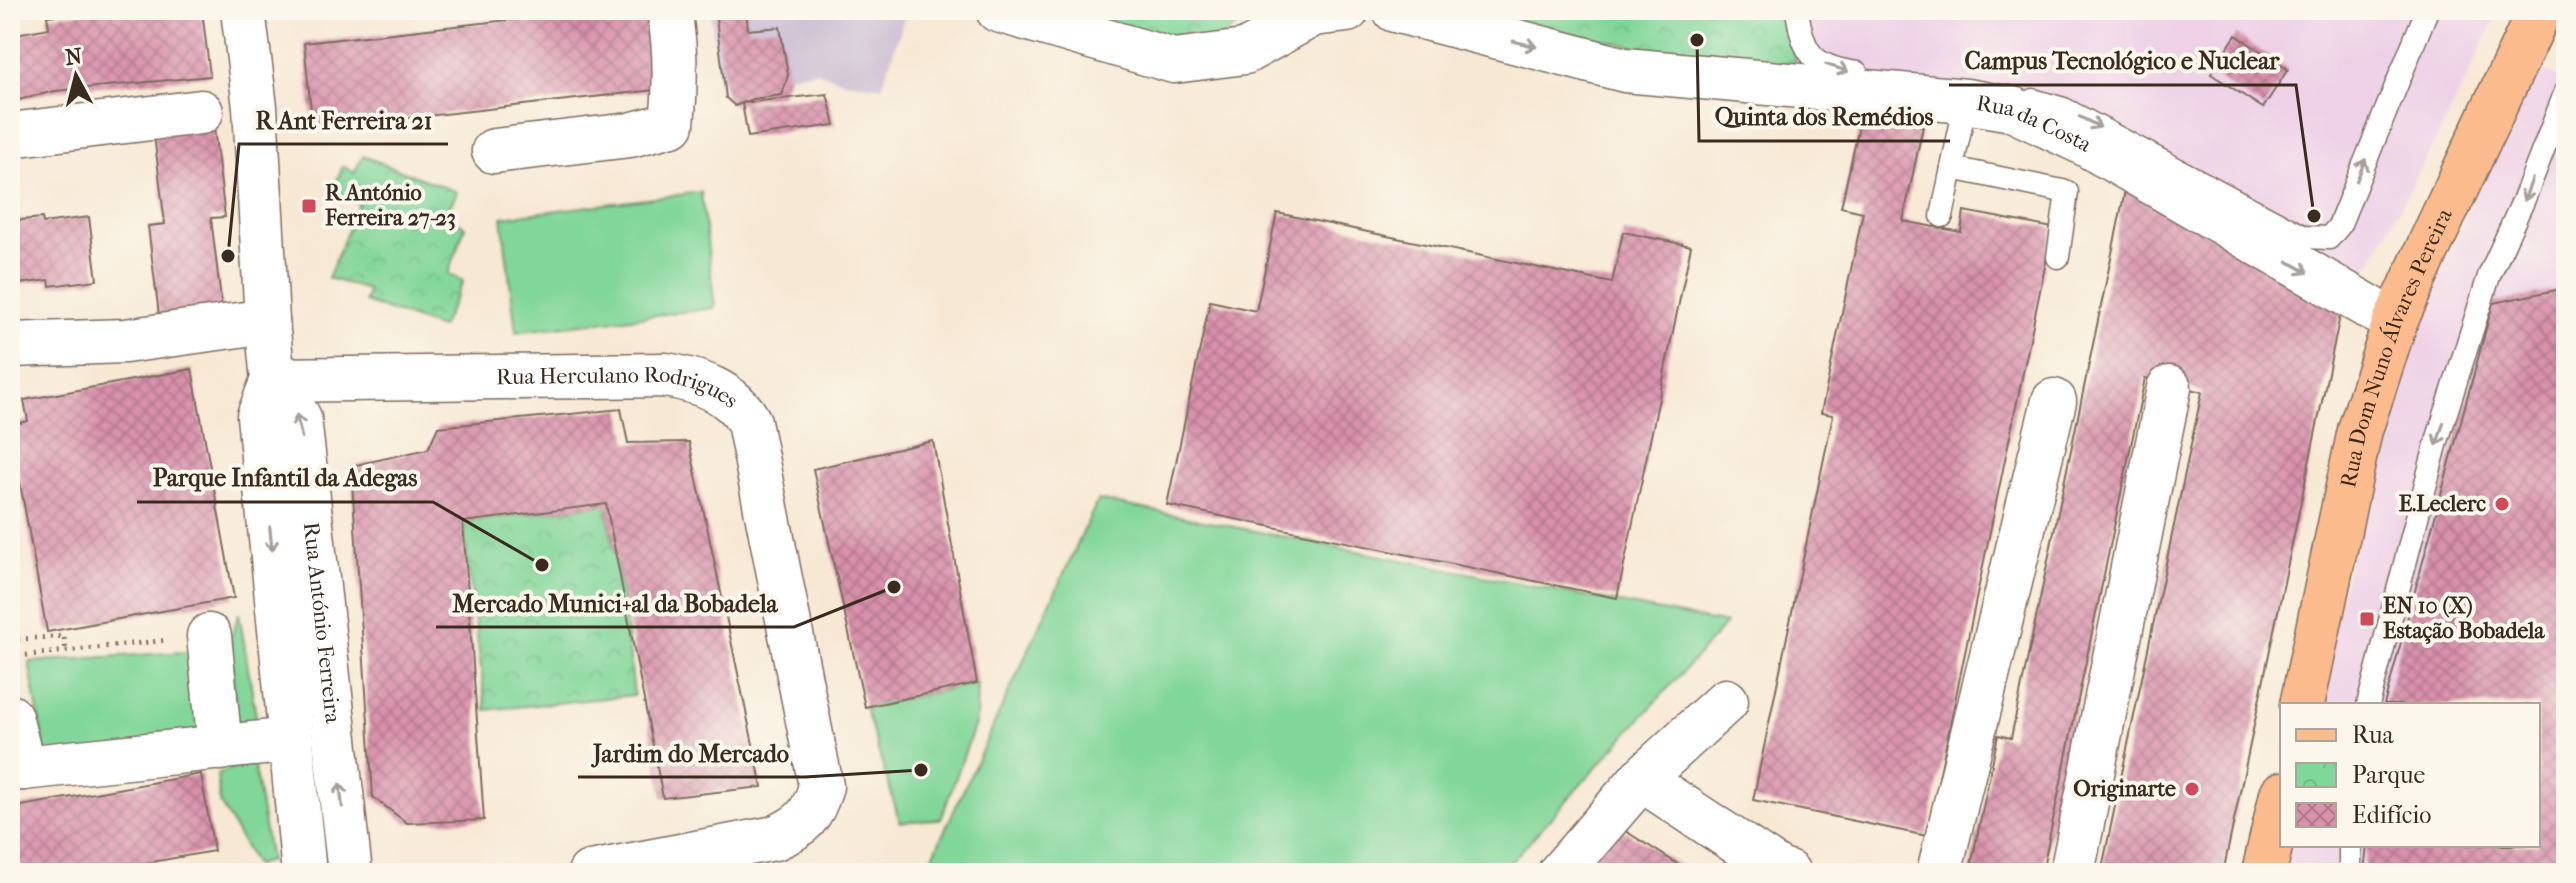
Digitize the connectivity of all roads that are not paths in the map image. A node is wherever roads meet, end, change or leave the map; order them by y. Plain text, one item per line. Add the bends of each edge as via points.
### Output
1 (243, 10) edge
2 (669, 10) edge
3 (998, 10) edge
4 (1347, 10) edge
5 (1395, 10) edge
6 (1797, 10) edge
7 (2427, 10) edge
8 (2540, 10) edge
9 (2566, 91) edge
10 (1966, 101) junction
11 (201, 112) dead end
12 (10, 135) edge
13 (494, 151) dead end
14 (1952, 168) junction
15 (1942, 216) dead end
16 (2058, 257) dead end
17 (267, 321) junction
18 (2395, 322) junction
19 (10, 345) edge
20 (273, 380) junction
21 (2169, 388) dead end
22 (2054, 401) dead end
23 (209, 636) road end
24 (1726, 701) dead end
25 (2302, 703) edge
26 (2369, 703) edge
27 (10, 717) edge
28 (291, 740) junction
29 (220, 748) junction
30 (16, 768) edge
31 (1641, 779) junction
32 (2280, 803) edge
33 (2350, 847) edge
34 (304, 873) edge
35 (350, 873) edge
36 (590, 873) edge
37 (1560, 873) edge
38 (1788, 873) edge
39 (1939, 873) edge
40 (2072, 873) edge
41 (2264, 873) edge
42 (2350, 873) edge

1 - 17 street, Rua António Ferreira via 255,107
2 - 13 street via 672,124 630,135
3 - 4 street via 1174,61 1245,52 1313,14
5 -> 10 street, Rua da Costa via 1625,70
6 -> 7 lane via 1801,39 1813,58 1836,70 2010,94 2064,109 2304,237 2329,238 2339,226
8 - 18 main road, Rua Dom Nuno Álvares Pereira
9 -> 26 lane via 2489,276 2437,441
10 - 14 lane
10 -> 18 street, Rua da Costa via 2012,109 2082,142
11 - 12 street
14 - 15 lane
14 - 16 lane via 2067,192
17 - 19 street via 125,341
17 - 20 street, Rua António Ferreira
18 - 25 main road, Rua Dom Nuno Álvares Pereira via 2360,430
20 -> 28 street, Rua António Ferreira via 259,416
35 -> 20 street, Rua António Ferreira via 299,418
20 - 36 street, Rua Herculano Rodrigues via 666,375 717,390 743,410 821,786 817,803 797,828 775,838
21 - 40 street
22 - 39 street
23 - 29 street
24 - 31 street
27 - 30 street
28 - 29 street
28 - 34 street, Rua António Ferreira
29 - 30 street
31 - 37 street
31 - 38 street
32 - 41 main road
33 - 42 lane

